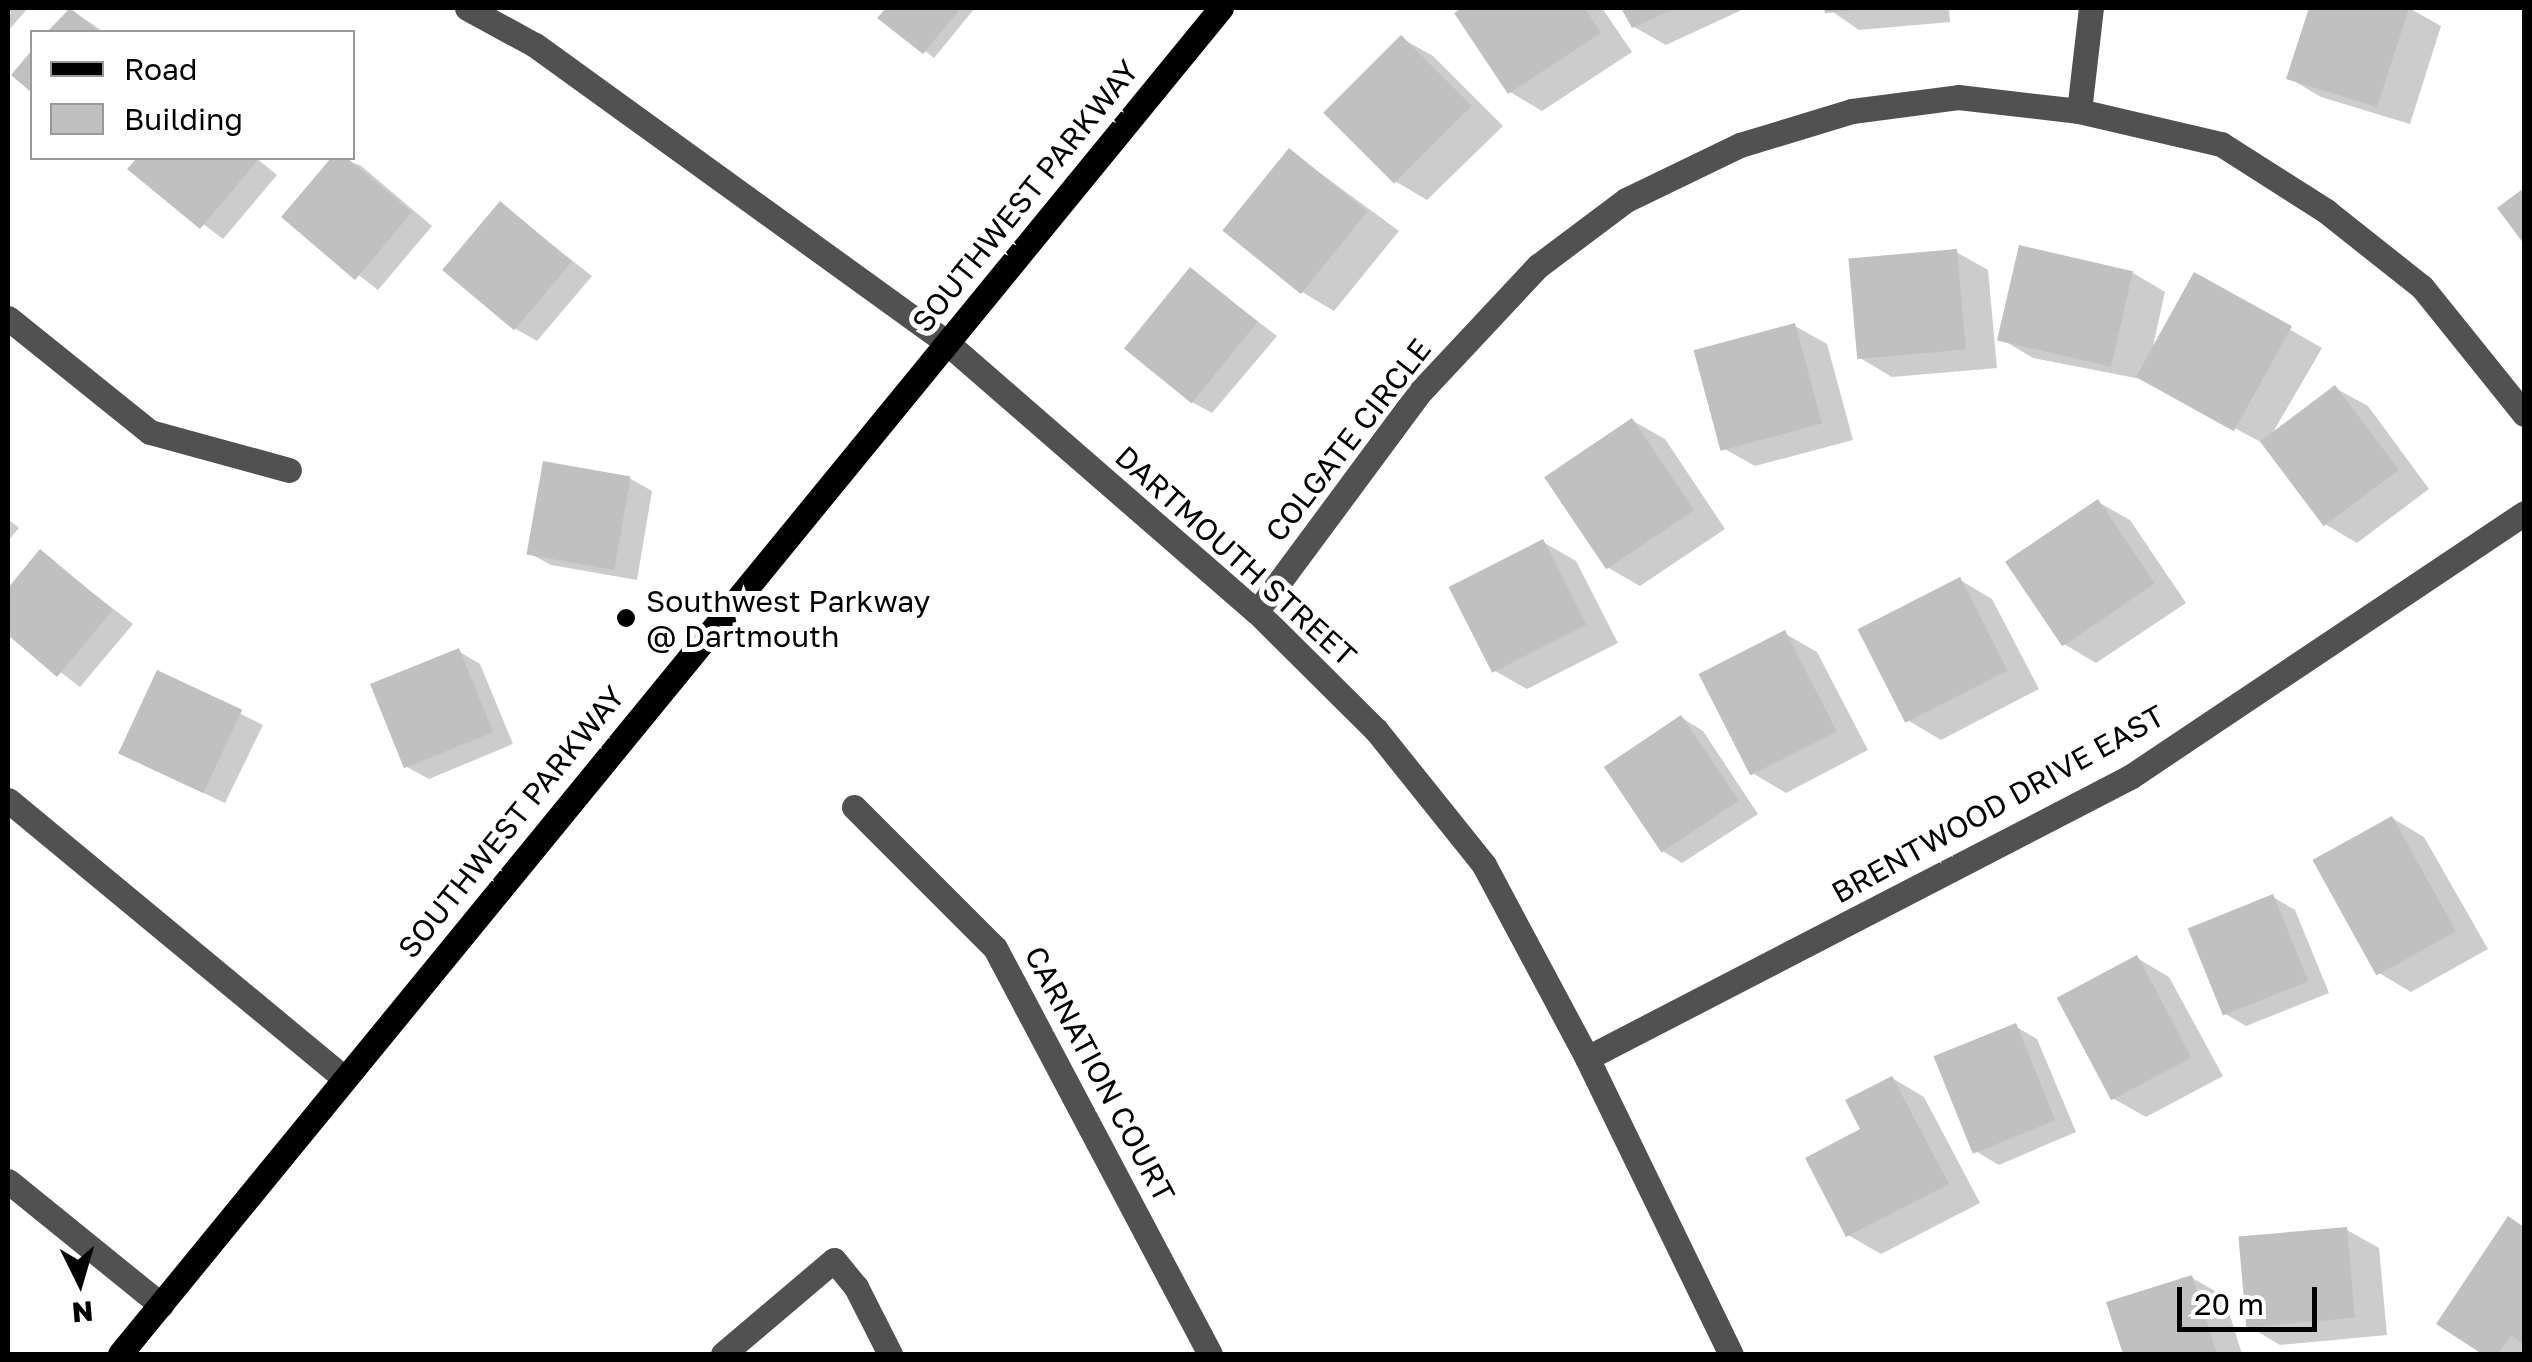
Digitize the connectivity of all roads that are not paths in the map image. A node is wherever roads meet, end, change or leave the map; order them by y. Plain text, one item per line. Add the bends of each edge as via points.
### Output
1 (468, 8) edge
2 (1221, 8) edge
3 (2091, 8) edge
4 (2080, 111) junction
5 (8, 318) edge
6 (946, 342) junction
7 (2524, 414) edge
8 (289, 470) dead end
9 (2524, 513) edge
10 (1257, 612) junction
11 (8, 800) edge
12 (854, 808) dead end
13 (1588, 1058) junction
14 (344, 1078) junction
15 (8, 1181) edge
16 (161, 1305) junction
17 (726, 1351) edge
18 (120, 1354) edge
19 (890, 1354) edge
20 (1210, 1354) edge
21 (1731, 1354) edge

1 - 6 street, DARTMOUTH STREET via 535,45
2 - 6 main road, SOUTHWEST PARKWAY
3 - 4 street
4 - 7 street, COLGATE CIRCLE via 2221,144 2326,212 2422,287
4 - 10 street, COLGATE CIRCLE via 1958,97 1852,111 1740,145 1626,200 1538,266 1419,393
5 - 8 street via 150,432
6 - 10 street, DARTMOUTH STREET
6 - 14 main road, SOUTHWEST PARKWAY
9 - 13 street, BRENTWOOD DRIVE EAST via 2130,776
10 - 13 street, DARTMOUTH STREET via 1376,730 1484,865
11 - 14 street
12 - 20 street, CARNATION COURT via 995,948
13 - 21 street, DARTMOUTH STREET
14 - 16 main road, SOUTHWEST PARKWAY
15 - 16 street
16 - 18 main road, SOUTHWEST PARKWAY
17 - 19 street via 834,1260 856,1287

